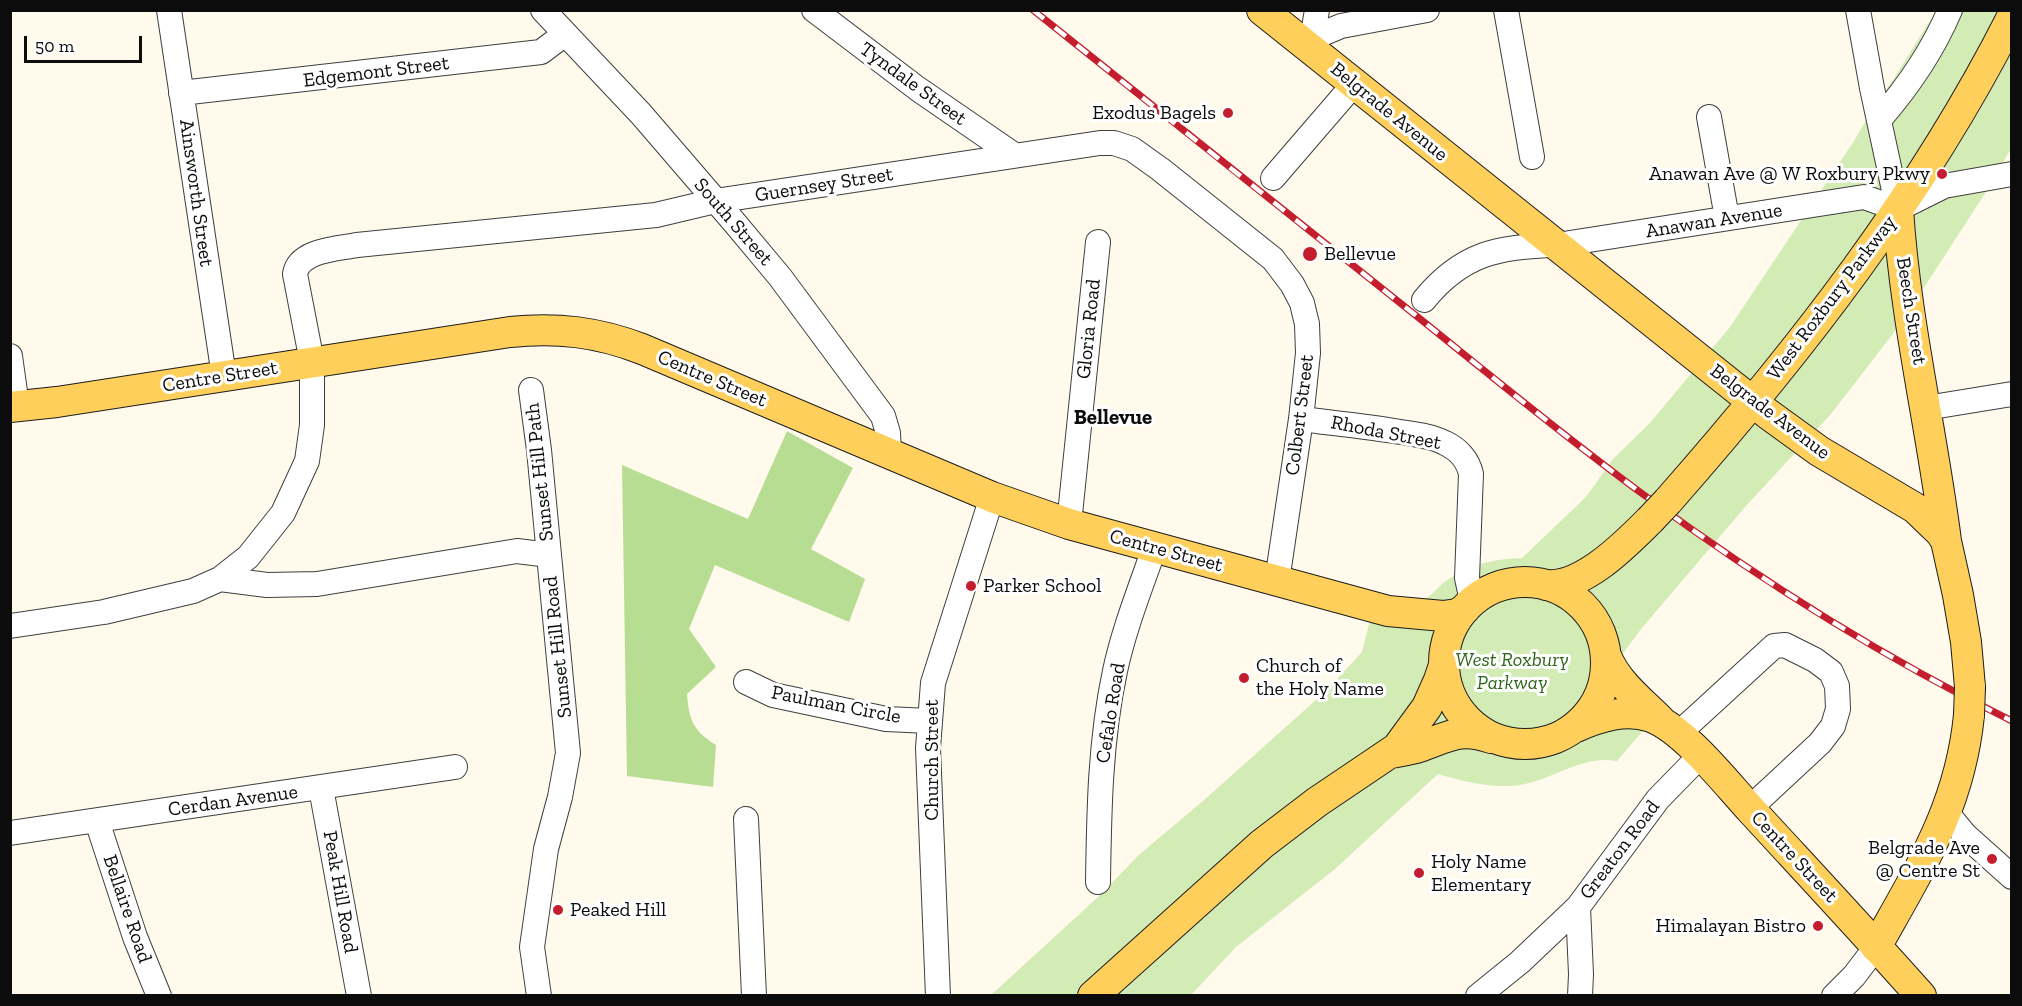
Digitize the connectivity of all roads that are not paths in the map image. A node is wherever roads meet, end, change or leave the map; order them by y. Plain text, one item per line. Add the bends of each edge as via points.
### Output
1 (169, 10) edge
2 (543, 10) edge
3 (814, 10) edge
4 (1262, 10) edge
5 (1317, 10) edge
6 (1427, 10) edge
7 (1506, 10) edge
8 (1858, 10) edge
9 (1950, 10) edge
10 (2012, 17) edge
11 (565, 34) junction
12 (1306, 46) junction
13 (1354, 84) junction
14 (181, 93) junction
15 (1709, 117) dead end
16 (1879, 120) junction
17 (1014, 155) junction
18 (1532, 157) dead end
19 (1277, 174) dead end
20 (2012, 174) edge
21 (715, 201) junction
22 (1898, 208) junction
23 (1727, 218) junction
24 (1098, 242) dead end
25 (1557, 245) junction
26 (1273, 259) joint
27 (1425, 300) dead end
28 (10, 356) edge
29 (312, 362) junction
30 (224, 376) junction
31 (531, 390) dead end
32 (2012, 394) edge
33 (1753, 402) junction
34 (14, 407) edge
35 (1926, 408) junction
36 (1301, 419) junction
37 (889, 453) junction
38 (992, 498) junction
39 (1069, 524) junction
40 (1946, 541) junction
41 (1154, 549) junction
42 (1617, 553) junction
43 (549, 555) junction
44 (220, 579) junction
45 (1277, 581) junction
46 (1546, 585) junction
47 (1468, 605) junction
48 (1388, 611) junction
49 (10, 626) edge
50 (1603, 644) junction
51 (1444, 662) junction
52 (746, 682) dead end
53 (929, 721) junction
54 (1576, 727) junction
55 (1670, 729) junction
56 (1491, 738) junction
57 (1391, 753) junction
58 (1700, 756) junction
59 (455, 767) dead end
60 (321, 788) junction
61 (1749, 809) junction
62 (746, 819) dead end
63 (97, 821) junction
64 (1941, 826) junction
65 (10, 833) edge
66 (2009, 875) edge
67 (1098, 882) dead end
68 (1578, 907) junction
69 (1876, 947) junction
70 (159, 996) edge
71 (359, 996) edge
72 (538, 996) edge
73 (754, 996) edge
74 (938, 996) edge
75 (1093, 996) edge
76 (1478, 996) edge
77 (1580, 996) edge
78 (1834, 996) edge
79 (1921, 996) edge

1 - 14 street, Ainsworth Street
2 - 11 street, South Street
3 - 17 street, Tyndale Street
4 - 12 main road, Belgrade Avenue
5 - 12 street
6 - 12 street via 1341,26
7 - 18 street
8 - 16 street, Beech Street
9 - 16 street via 1901,95
10 - 22 main road, West Roxbury Parkway via 1964,105
11 - 14 street, Edgemont Street via 541,52
11 - 21 street, South Street via 641,114
12 - 13 main road, Belgrade Avenue
13 - 19 street
13 - 25 main road, Belgrade Avenue
14 - 30 street, Ainsworth Street
15 - 23 street
16 - 22 street, Beech Street
17 - 21 street, Guernsey Street
17 - 26 street, Guernsey Street via 1100,143 1132,149
20 - 22 street via 1944,186
21 - 29 street, Guernsey Street via 656,215 357,245 308,256 296,266 295,274
21 - 37 street, South Street via 780,277 883,416
22 - 23 street, Anawan Avenue via 1864,197
22 - 33 main road, West Roxbury Parkway via 1833,300
22 - 35 main road, Beech Street via 1901,259
23 - 25 street, Anawan Avenue
24 - 39 street, Gloria Road
25 - 27 street, Anawan Avenue via 1515,246 1487,253 1440,282
25 - 33 main road, Belgrade Avenue
26 - 36 street, Colbert Street via 1292,284 1305,314 1308,353
28 - 34 street
29 - 30 main road, Centre Street
29 - 37 main road, Centre Street via 523,331 588,333 642,349
29 - 44 street, Guernsey Street via 312,424 307,461 283,513 248,557
30 - 34 main road, Centre Street
31 - 43 street, Sunset Hill Path
32 - 35 street
33 - 40 main road, Belgrade Avenue via 1819,451 1915,508
33 - 42 main road, West Roxbury Parkway
35 - 40 main road, Beech Street
36 - 45 street, Colbert Street
36 - 47 street, Rhoda Street via 1433,438 1464,457 1471,474
37 - 38 main road, Centre Street
38 - 39 main road, Centre Street
38 - 53 street, Church Street via 933,683
39 - 41 main road, Centre Street
40 - 64 main road, Belgrade Avenue via 1963,624 1970,701 1961,766
41 - 45 main road, Centre Street
41 - 67 street, Cefalo Road via 1126,628 1107,718 1099,807
42 - 46 main road, West Roxbury Parkway via 1568,583
42 - 50 main road, West Roxbury Parkway via 1601,588 1598,618
43 - 44 street, Sunset Hill Road via 517,551 317,584 267,585
43 - 72 street, Sunset Hill Road via 568,753 546,849 531,947
44 - 49 street, Guernsey Street via 193,591 104,612
45 - 48 main road, Centre Street
46 - 47 main road via 1507,584
46 - 50 main road via 1582,606
47 - 48 main road, Centre Street via 1457,614 1443,616
47 - 51 main road via 1448,637
48 - 51 main road, Centre Street via 1421,633
50 - 54 main road via 1605,679 1598,700
50 - 55 main road, Centre Street via 1621,683
51 - 56 main road via 1446,684 1455,706
51 - 57 main road via 1427,707
52 - 53 street, Paulman Circle via 773,695 885,719
53 - 74 street, Church Street
54 - 55 main road, Centre Street via 1597,719 1640,714
54 - 56 main road via 1542,743 1516,744
55 - 58 main road, Centre Street
55 - 61 street via 1774,646 1785,645 1831,672 1838,697 1833,726
56 - 57 main road via 1457,732
57 - 75 main road via 1317,801 1255,849
58 - 61 main road, Centre Street
58 - 68 street, Greaton Road via 1658,799
59 - 60 street, Cerdan Avenue
60 - 63 street, Cerdan Avenue
60 - 71 street, Peak Hill Road
61 - 69 main road, Centre Street
62 - 73 street
63 - 65 street, Cerdan Avenue
63 - 70 street, Bellaire Road
64 - 66 street via 1965,835
64 - 69 main road, Belgrade Avenue
68 - 76 street
68 - 77 street, Greaton Road
69 - 78 street
69 - 79 main road, Centre Street

